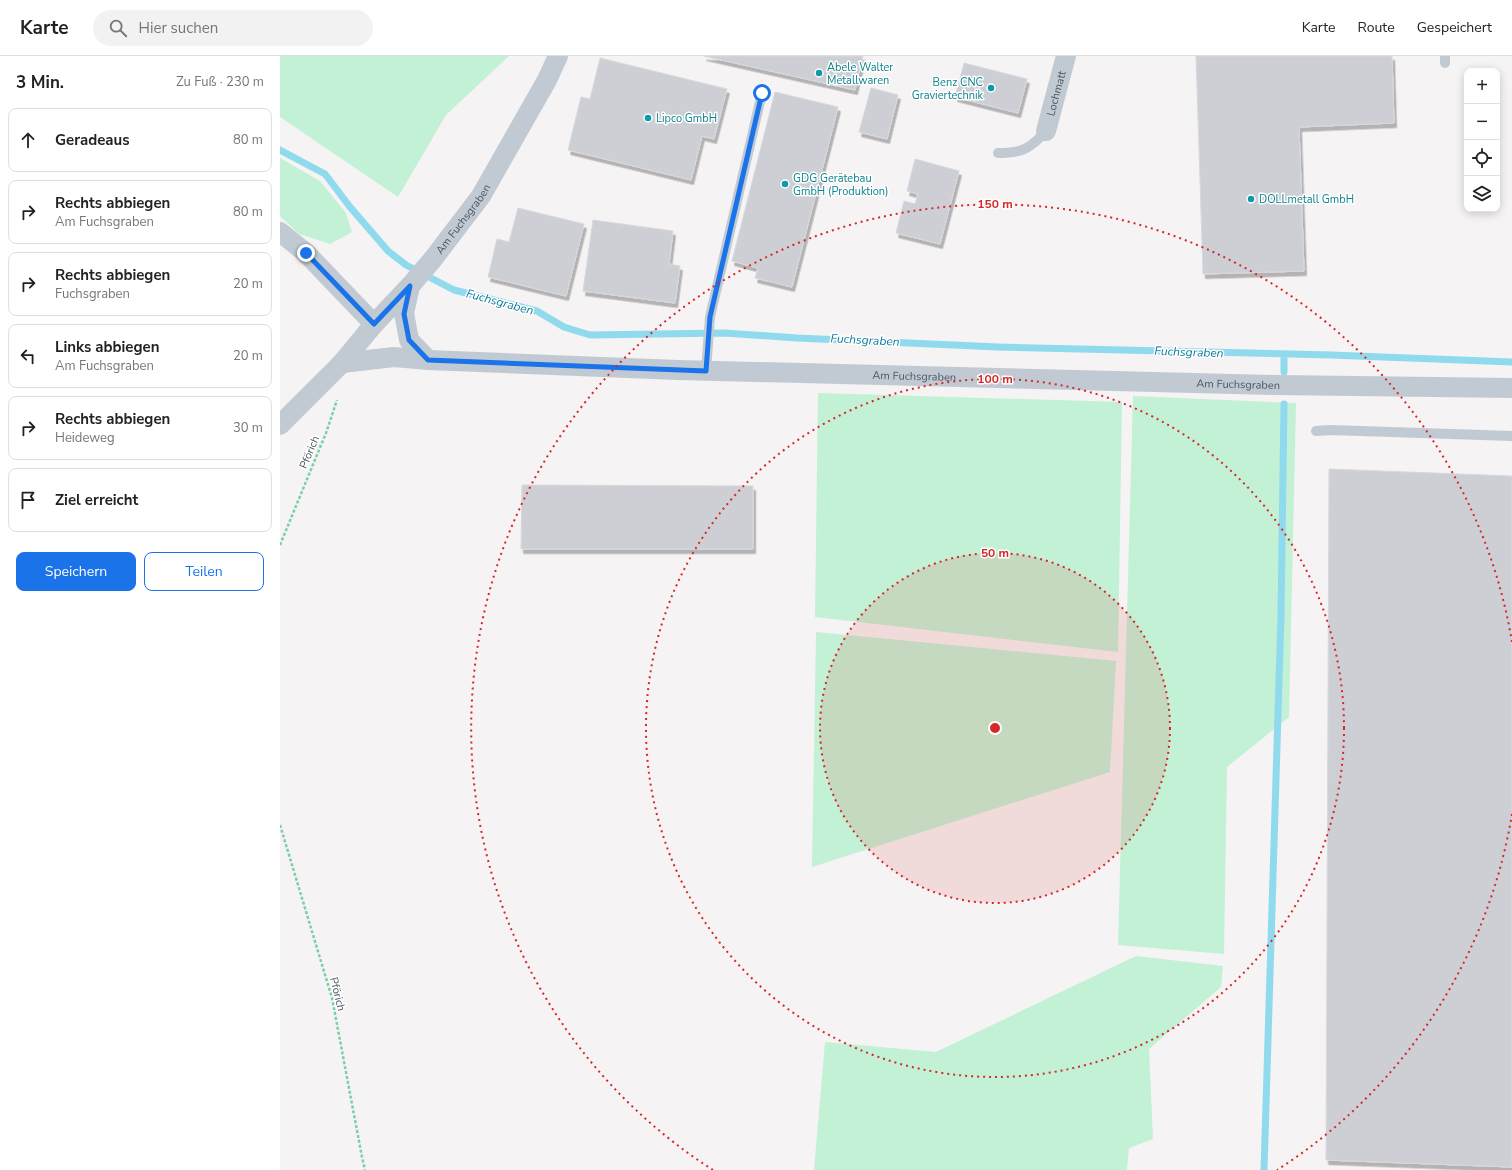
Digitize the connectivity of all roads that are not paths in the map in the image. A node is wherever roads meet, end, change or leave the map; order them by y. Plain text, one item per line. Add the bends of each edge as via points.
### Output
1 (558, 56) edge
2 (1066, 56) edge
3 (762, 93) dead end
4 (1046, 131) joint
5 (998, 153) dead end
6 (280, 232) edge
7 (410, 286) junction
8 (374, 324) junction
9 (428, 360) junction
10 (342, 363) junction
11 (706, 371) junction
12 (1512, 388) edge
13 (280, 424) edge
14 (1316, 431) dead end
15 (1512, 436) edge

1 - 7 street, Am Fuchsgraben via 481,196
2 - 4 street, Lochmatt
3 - 11 lane via 710,317
4 - 5 lane via 1036,142 1016,153
6 - 8 street via 306,253
7 - 8 street, Am Fuchsgraben
7 - 9 street via 404,314 409,340
8 - 10 street, Am Fuchsgraben
9 - 10 street, Am Fuchsgraben via 394,357
9 - 11 street, Am Fuchsgraben
10 - 13 street, Am Fuchsgraben
11 - 12 street, Am Fuchsgraben
14 - 15 lane

